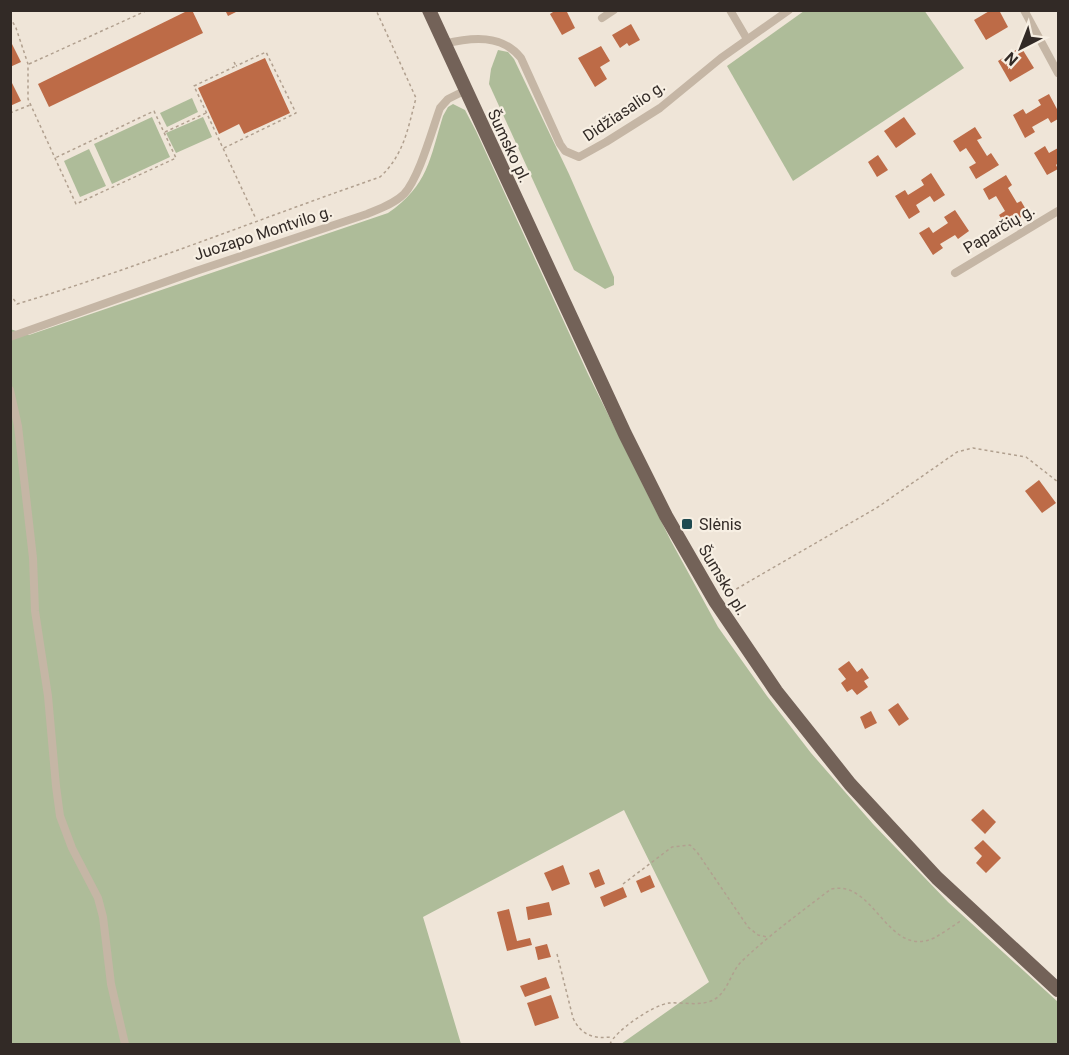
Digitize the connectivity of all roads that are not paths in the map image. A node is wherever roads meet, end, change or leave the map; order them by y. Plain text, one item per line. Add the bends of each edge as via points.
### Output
1 (429, 10) edge
2 (614, 10) edge
3 (730, 10) edge
4 (789, 10) edge
5 (1024, 10) edge
6 (602, 18) dead end
7 (747, 39) junction
8 (444, 44) junction
9 (1059, 73) edge
10 (466, 90) junction
11 (1059, 211) edge
12 (955, 273) dead end
13 (10, 337) edge
14 (10, 390) edge
15 (1059, 990) edge
16 (125, 1044) edge

1 - 8 main road, Šumsko pl.
2 - 6 street
3 - 7 street
4 - 7 street, Didžiasalio g.
5 - 9 street
7 - 8 street, Didžiasalio g. via 660,108 579,157 560,144 514,49 492,40
8 - 10 main road, Šumsko pl.
10 - 13 street, Juozapo Montvilo g. via 440,108 412,183 390,204
10 - 15 main road, Šumsko pl. via 633,452 715,601 776,691 893,833 971,911
11 - 12 street, Paparčių g.
14 - 16 street via 20,437 35,611 60,816 98,898

